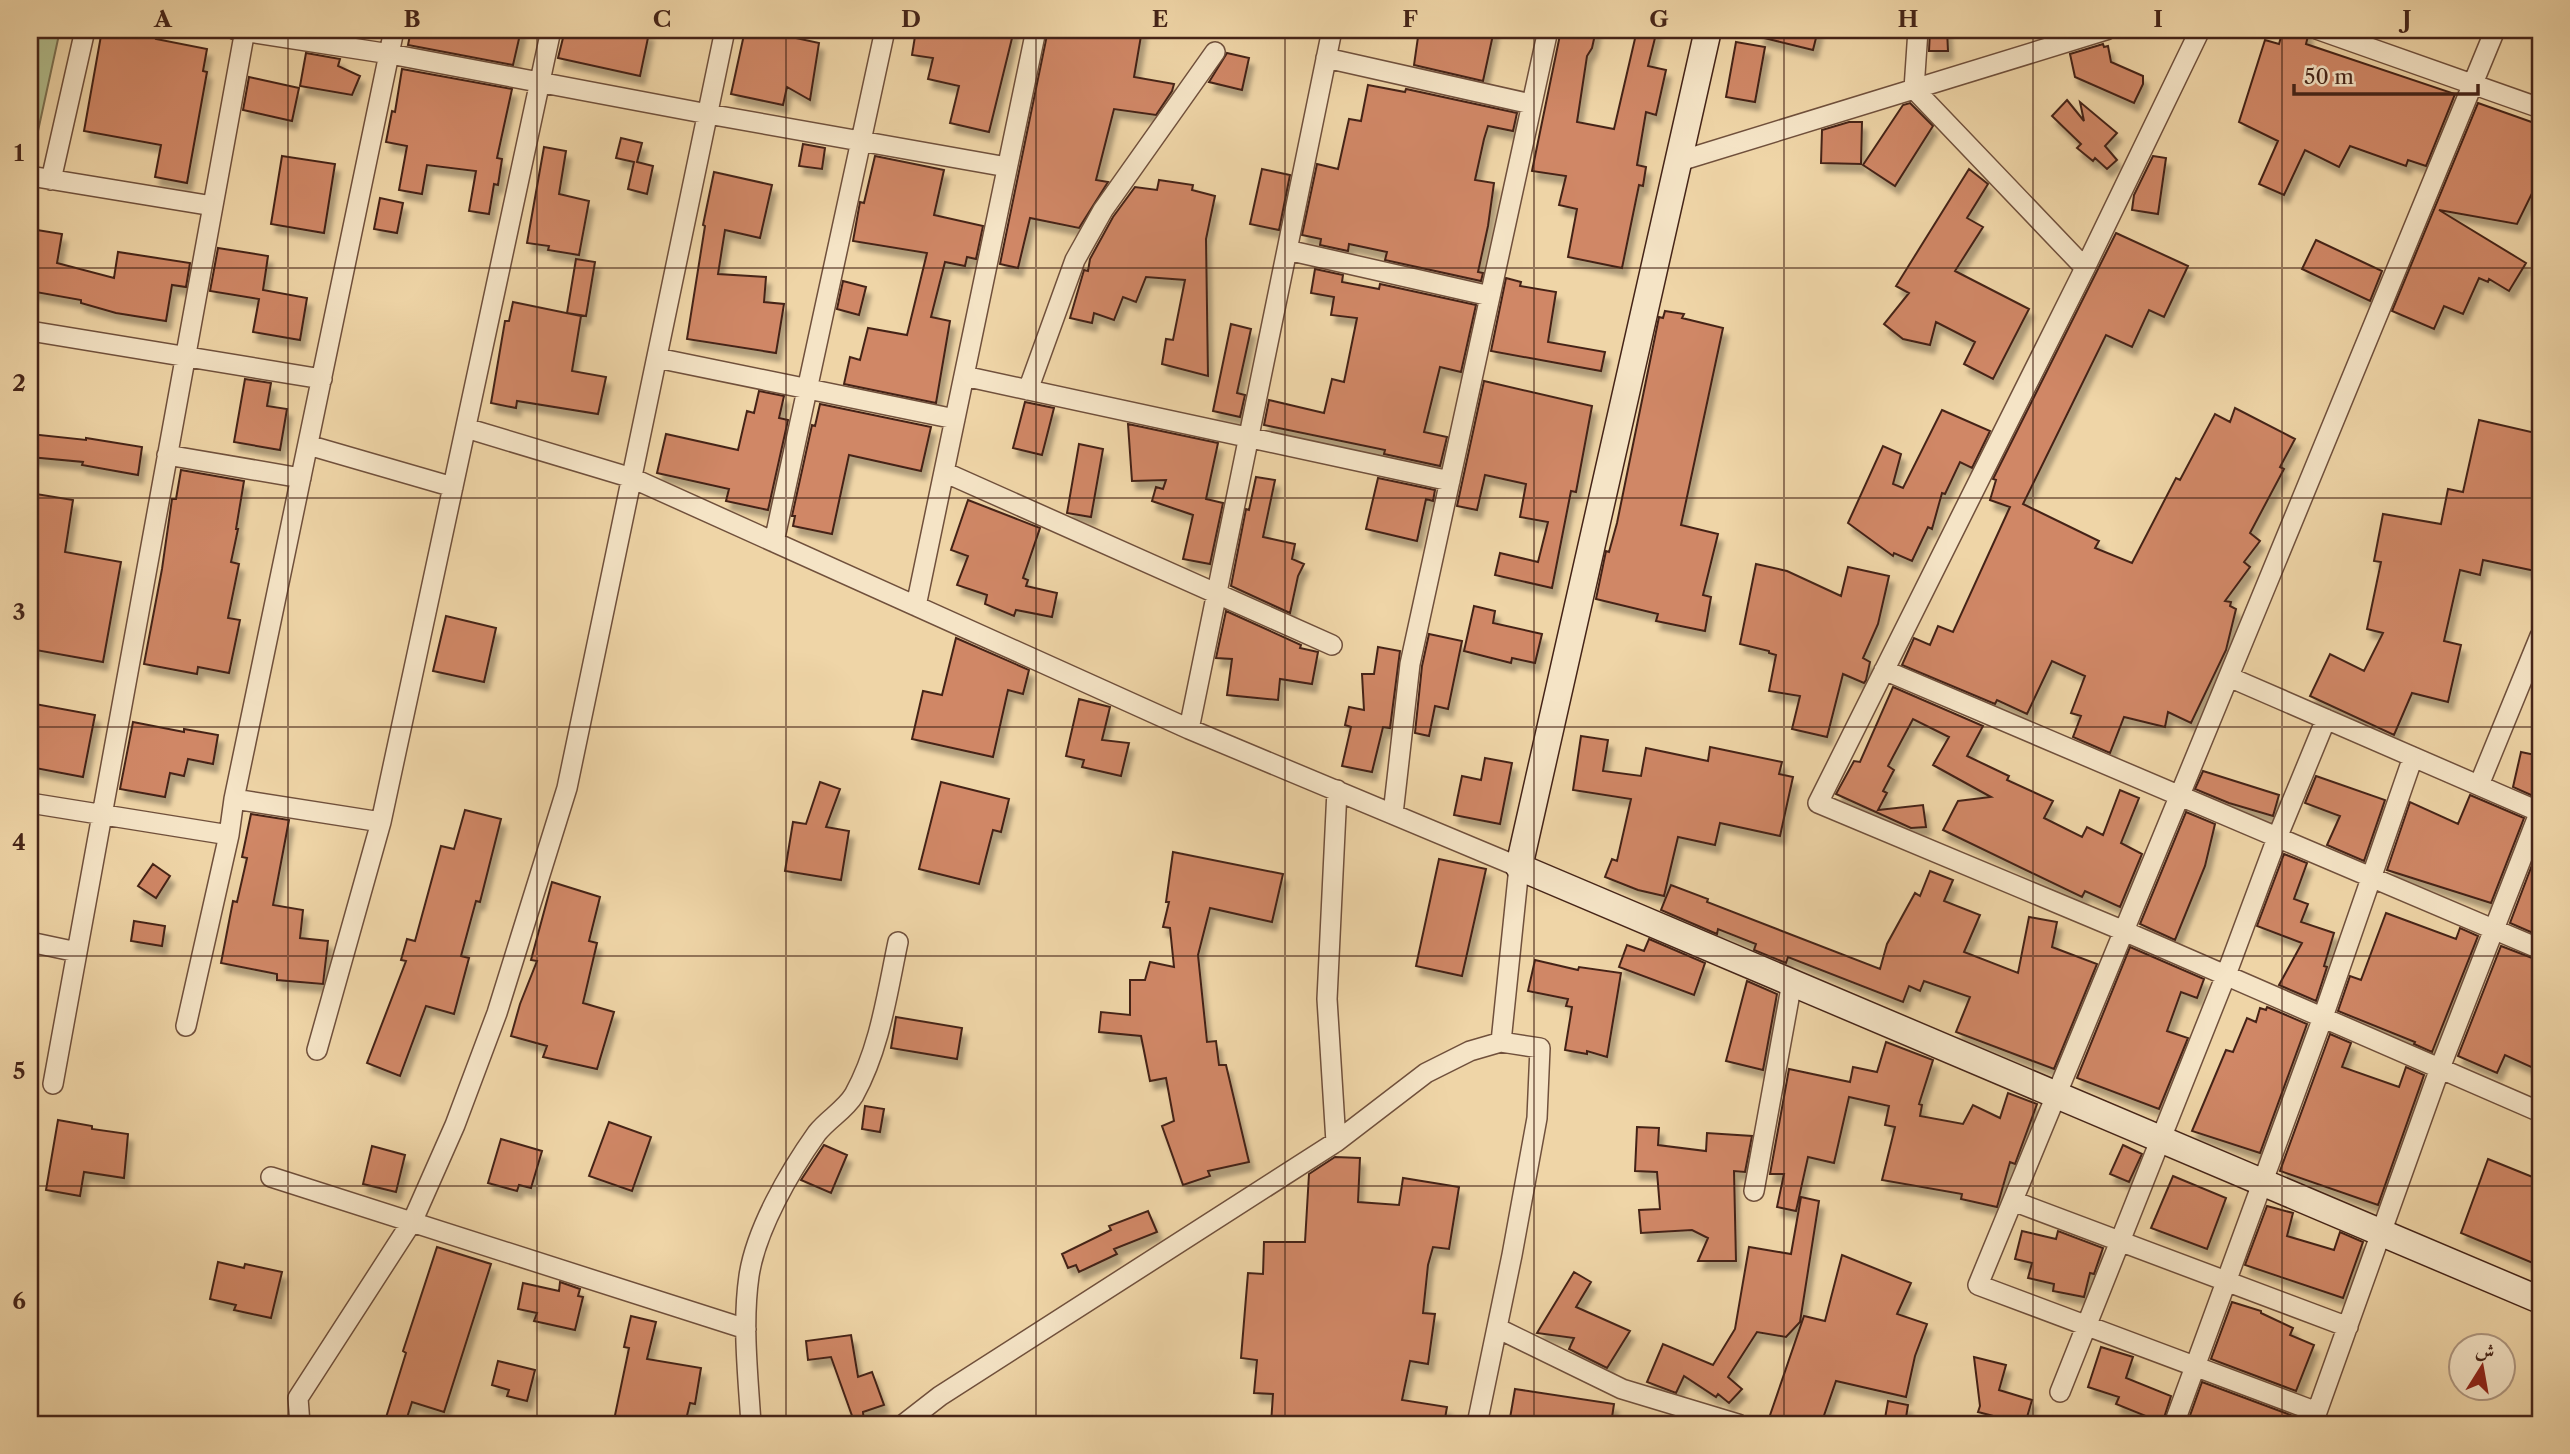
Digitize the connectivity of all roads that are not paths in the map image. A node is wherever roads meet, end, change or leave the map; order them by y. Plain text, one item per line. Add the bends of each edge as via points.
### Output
1 (85, 30) edge
2 (242, 30) edge
3 (394, 30) edge
4 (551, 30) edge
5 (725, 30) edge
6 (885, 30) edge
7 (1036, 30) edge
8 (1332, 30) edge
9 (1548, 30) edge
10 (1708, 30) edge
11 (1918, 30) edge
12 (2106, 30) edge
13 (2200, 30) edge
14 (2319, 30) edge
15 (2495, 30) edge
16 (1215, 52) dead end
17 (390, 54) junction
18 (1326, 58) junction
19 (540, 82) junction
20 (2472, 84) junction
21 (1914, 89) junction
22 (1531, 104) junction
23 (2540, 108) edge
24 (708, 114) junction
25 (861, 142) junction
26 (1680, 161) junction
27 (1007, 167) junction
28 (30, 176) edge
29 (51, 180) junction
30 (213, 205) junction
31 (1287, 250) junction
32 (2085, 268) junction
33 (1490, 296) junction
34 (30, 331) edge
35 (185, 356) junction
36 (657, 358) junction
37 (964, 376) junction
38 (322, 379) junction
39 (807, 387) junction
40 (1028, 390) junction
41 (955, 419) junction
42 (466, 428) junction
43 (1249, 438) junction
44 (308, 445) junction
45 (167, 455) junction
46 (944, 472) junction
47 (301, 478) junction
48 (632, 478) junction
49 (1450, 481) junction
50 (453, 487) junction
51 (774, 542) junction
52 (1217, 592) junction
53 (916, 606) junction
54 (2540, 636) edge
55 (1332, 645) dead end
56 (1884, 670) junction
57 (2228, 677) junction
58 (2326, 719) junction
59 (1189, 729) junction
60 (2413, 757) junction
61 (2479, 785) junction
62 (1337, 790) junction
63 (2179, 796) junction
64 (234, 799) junction
65 (30, 803) edge
66 (2540, 811) edge
67 (1393, 814) junction
68 (102, 815) junction
69 (381, 822) junction
70 (229, 835) junction
71 (2277, 838) junction
72 (1519, 867) junction
73 (2371, 877) junction
74 (2494, 930) junction
75 (2124, 931) junction
76 (30, 942) edge
77 (898, 942) dead end
78 (2540, 949) edge
79 (77, 952) junction
80 (2225, 975) junction
81 (1792, 982) junction
82 (2322, 1017) junction
83 (186, 1026) dead end
84 (1501, 1042) junction
85 (317, 1049) dead end
86 (2440, 1068) junction
87 (53, 1084) dead end
88 (2057, 1094) junction
89 (2540, 1112) edge
90 (2161, 1138) junction
91 (1336, 1142) junction
92 (271, 1177) dead end
93 (2262, 1181) junction
94 (1754, 1191) dead end
95 (2013, 1201) junction
96 (413, 1220) junction
97 (2382, 1232) junction
98 (2120, 1241) junction
99 (2226, 1281) junction
100 (2540, 1300) edge
101 (2086, 1326) junction
102 (2348, 1327) junction
103 (1497, 1328) junction
104 (746, 1329) junction
105 (2195, 1367) junction
106 (2060, 1392) dead end
107 (2315, 1418) edge
108 (300, 1424) edge
109 (751, 1424) edge
110 (904, 1424) edge
111 (1477, 1424) edge
112 (1738, 1424) edge
113 (2174, 1424) edge

1 - 29 street
2 - 17 street
2 - 30 street
3 - 17 street
4 - 19 street
5 - 24 street
6 - 25 street
7 - 27 street
8 - 18 street
9 - 22 street
10 - 26 street
11 - 21 street
12 - 21 street
13 - 32 street
14 - 20 street
15 - 20 street
16 - 40 street via 1103,210 1075,260
17 - 19 street
17 - 38 street
18 - 22 street
18 - 31 street
19 - 24 street
19 - 42 street
20 - 23 street
20 - 57 street
21 - 26 street
21 - 32 street
22 - 33 street
24 - 25 street
24 - 36 street
25 - 27 street
25 - 39 street
26 - 72 street
27 - 37 street
28 - 29 street
29 - 30 street
30 - 35 street
31 - 33 street
31 - 43 street
32 - 56 street
33 - 49 street
34 - 35 street
35 - 38 street
35 - 45 street
36 - 39 street
36 - 48 street
37 - 40 street
37 - 41 street
38 - 44 street
39 - 41 street
39 - 51 street
40 - 43 street
41 - 46 street
42 - 48 street
42 - 50 street
43 - 49 street
43 - 52 street
44 - 47 street
44 - 50 street
45 - 47 street
45 - 68 street
46 - 52 street
46 - 53 street
47 - 64 street
48 - 51 street
48 - 96 street via 567,788 497,1013
49 - 67 street via 1410,664
50 - 69 street
51 - 53 street
52 - 55 street
52 - 59 street
53 - 59 street
54 - 61 street
56 - 63 street
56 - 75 street via 1818,803
57 - 58 street
57 - 63 street
58 - 60 street
58 - 71 street
59 - 62 street
60 - 61 street
60 - 73 street
61 - 66 street
62 - 67 street
62 - 91 street via 1327,999
63 - 71 street
63 - 75 street
64 - 69 street
64 - 70 street
65 - 68 street
66 - 74 street
67 - 72 street
68 - 70 street
68 - 79 street
69 - 85 street
70 - 83 street
71 - 73 street
71 - 80 street
72 - 81 street
72 - 84 street
73 - 74 street
73 - 82 street
74 - 78 street
74 - 86 street
75 - 80 street
75 - 88 street
76 - 79 street
77 - 104 street via 876,1047 853,1097 819,1130 790,1175 763,1232 749,1275
79 - 87 street
80 - 82 street
80 - 90 street
81 - 88 street
81 - 94 street
82 - 86 street
82 - 93 street
84 - 91 street via 1470,1051 1426,1073
84 - 103 street via 1540,1048 1537,1118
86 - 89 street
86 - 97 street
88 - 90 street
88 - 95 street
90 - 93 street
90 - 98 street
91 - 110 street
92 - 96 street
93 - 97 street
93 - 99 street
95 - 98 street
95 - 101 street via 1979,1285
96 - 104 street
96 - 108 street via 298,1398
97 - 100 street
97 - 102 street
98 - 99 street
98 - 101 street
99 - 102 street
99 - 105 street
101 - 105 street
101 - 106 street
102 - 107 street
103 - 111 street
103 - 112 street via 1622,1389
104 - 109 street
105 - 107 street
105 - 113 street

